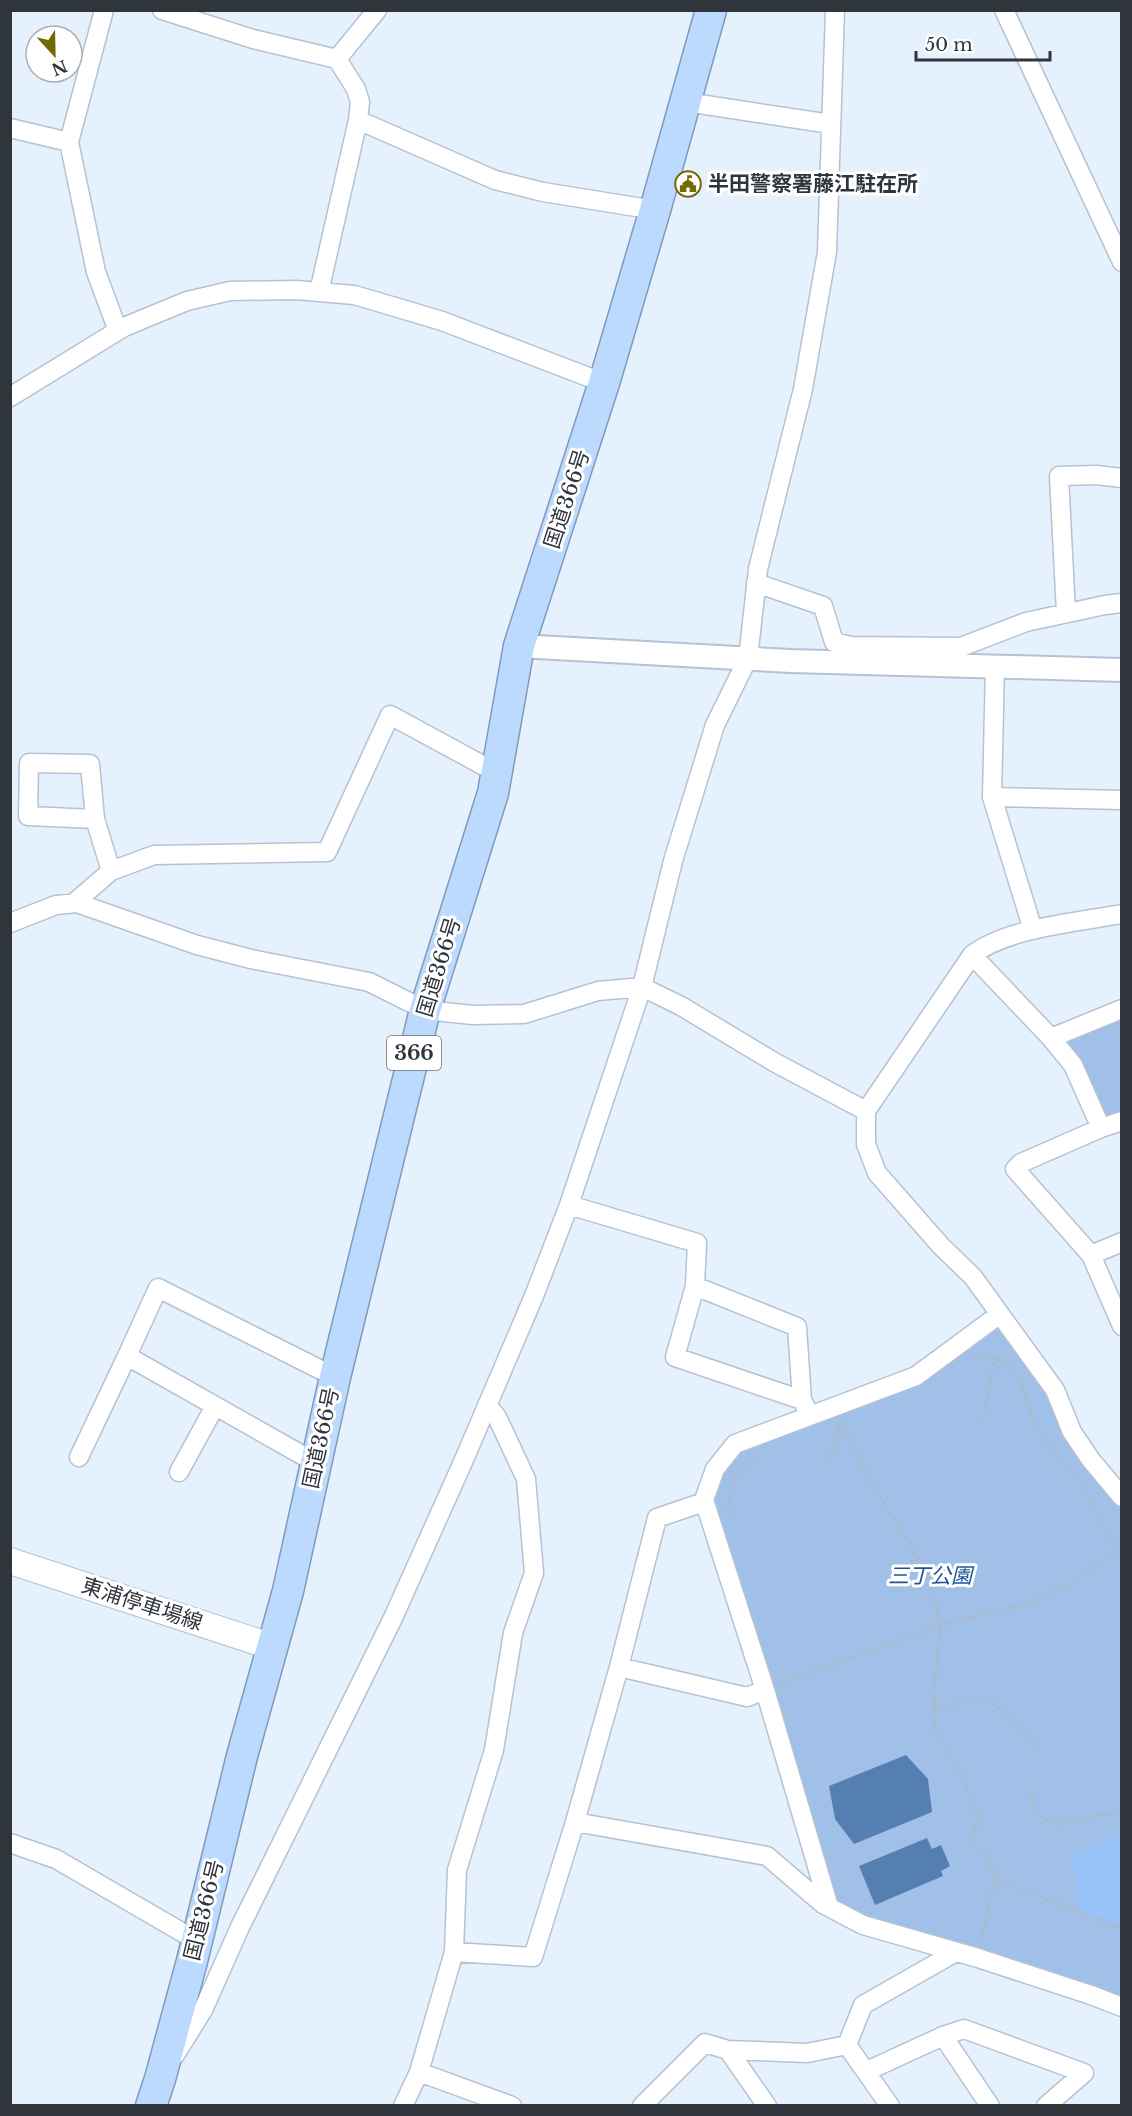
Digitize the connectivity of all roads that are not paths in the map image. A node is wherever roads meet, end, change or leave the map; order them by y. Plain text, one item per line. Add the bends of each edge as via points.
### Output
1 (104, 10) edge
2 (162, 10) edge
3 (377, 10) edge
4 (711, 10) edge
5 (1004, 10) edge
6 (839, 13) edge
7 (337, 58) junction
8 (686, 102) junction
9 (358, 120) junction
10 (831, 124) junction
11 (10, 128) edge
12 (69, 142) junction
13 (655, 210) junction
14 (1122, 262) edge
15 (319, 292) junction
16 (118, 331) junction
17 (604, 383) junction
18 (10, 397) edge
19 (1122, 478) edge
20 (756, 583) junction
21 (1122, 603) edge
22 (1066, 613) junction
23 (519, 646) junction
24 (748, 658) junction
25 (995, 666) junction
26 (1122, 670) edge
27 (496, 773) junction
28 (992, 796) junction
29 (1122, 800) edge
30 (95, 819) junction
31 (111, 871) junction
32 (75, 903) junction
33 (1122, 914) edge
34 (10, 923) edge
35 (1034, 930) junction
36 (972, 955) junction
37 (642, 987) junction
38 (1122, 1009) edge
39 (425, 1010) junction
40 (1051, 1038) junction
41 (866, 1111) junction
42 (1122, 1121) edge
43 (1101, 1128) junction
44 (569, 1205) junction
45 (1122, 1242) edge
46 (1091, 1255) junction
47 (694, 1286) junction
48 (1000, 1314) junction
49 (1122, 1326) edge
50 (127, 1356) junction
51 (334, 1377) junction
52 (487, 1405) junction
53 (214, 1406) junction
54 (806, 1408) junction
55 (79, 1457) dead end
56 (316, 1463) junction
57 (179, 1472) dead end
58 (1122, 1497) edge
59 (704, 1502) junction
60 (10, 1561) edge
61 (273, 1647) junction
62 (619, 1667) junction
63 (772, 1688) junction
64 (575, 1822) junction
65 (10, 1843) edge
66 (829, 1906) junction
67 (197, 1941) junction
68 (454, 1952) junction
69 (956, 1952) junction
70 (1122, 2007) edge
71 (944, 2036) junction
72 (847, 2045) junction
73 (728, 2050) junction
74 (867, 2071) junction
75 (418, 2072) junction
76 (156, 2092) edge
77 (403, 2106) edge
78 (512, 2106) edge
79 (642, 2106) edge
80 (767, 2106) edge
81 (890, 2106) edge
82 (990, 2106) edge
83 (1046, 2106) edge

1 - 12 street
2 - 7 street via 253,39
3 - 7 street
4 - 8 highway, 国道366号 / 366
5 - 14 street
6 - 10 street
7 - 9 street via 356,89 360,102
8 - 10 street
8 - 13 highway, 国道366号 / 366
9 - 13 street via 495,180
9 - 15 street
10 - 20 street via 827,252 820,296 803,388
11 - 12 street
12 - 16 street via 96,272
13 - 17 highway, 国道366号 / 366
15 - 16 street via 230,291 187,302
15 - 17 street via 354,295 442,321
16 - 18 street
17 - 23 highway, 国道366号 / 366
19 - 22 street via 1059,476
20 - 22 street via 823,606 834,642 851,646 961,647 1026,622
20 - 24 street
21 - 22 street
23 - 24 street
23 - 27 highway, 国道366号 / 366
24 - 25 street
24 - 37 street via 715,725 673,861
25 - 26 street
25 - 28 street
27 - 31 street via 390,715 327,852 154,855
27 - 39 highway, 国道366号 / 366
28 - 29 street
28 - 35 street
30 - 30 street via 90,764 29,763 28,816
30 - 31 street
31 - 32 street
32 - 34 street via 56,905
32 - 39 street via 197,945 369,982
33 - 35 street
35 - 36 street
36 - 40 street
36 - 41 street
37 - 39 street via 598,992 513,1015
37 - 41 street
37 - 44 street
38 - 40 street
39 - 51 highway, 国道366号 / 366
40 - 43 street via 1073,1065
41 - 48 street via 866,1144 877,1173 973,1277
42 - 43 street
43 - 46 street via 1021,1162 1015,1169
44 - 47 street via 697,1243
44 - 52 street
45 - 46 street
46 - 49 street
47 - 54 street via 797,1327
47 - 54 street via 675,1358
48 - 54 street via 916,1376 837,1414
48 - 58 street via 1055,1390 1072,1432
50 - 51 street via 158,1288
50 - 53 street
50 - 55 street
51 - 56 highway, 国道366号 / 366
52 - 68 street via 497,1417 526,1479 534,1573 513,1633 494,1749 457,1870
52 - 76 street via 393,1618 240,1927 204,2010
53 - 56 street
53 - 57 street
54 - 59 street via 735,1444 715,1469
56 - 61 highway, 国道366号 / 366
59 - 62 street via 657,1518
59 - 63 street
60 - 61 main road, 東浦停車場線
61 - 67 highway, 国道366号 / 366
62 - 63 street via 747,1697
62 - 64 street
63 - 66 street
64 - 66 street via 767,1856
64 - 68 street via 532,1957
65 - 67 street via 56,1859
66 - 69 street via 863,1925
67 - 76 highway, 国道366号 / 366
68 - 75 street
69 - 70 street
69 - 72 street via 863,2005
71 - 74 street
71 - 82 street
71 - 83 street via 964,2029 1084,2073
72 - 73 street via 807,2053
72 - 74 street
73 - 79 street via 705,2043
73 - 80 street
74 - 81 street
75 - 77 street
75 - 78 street

